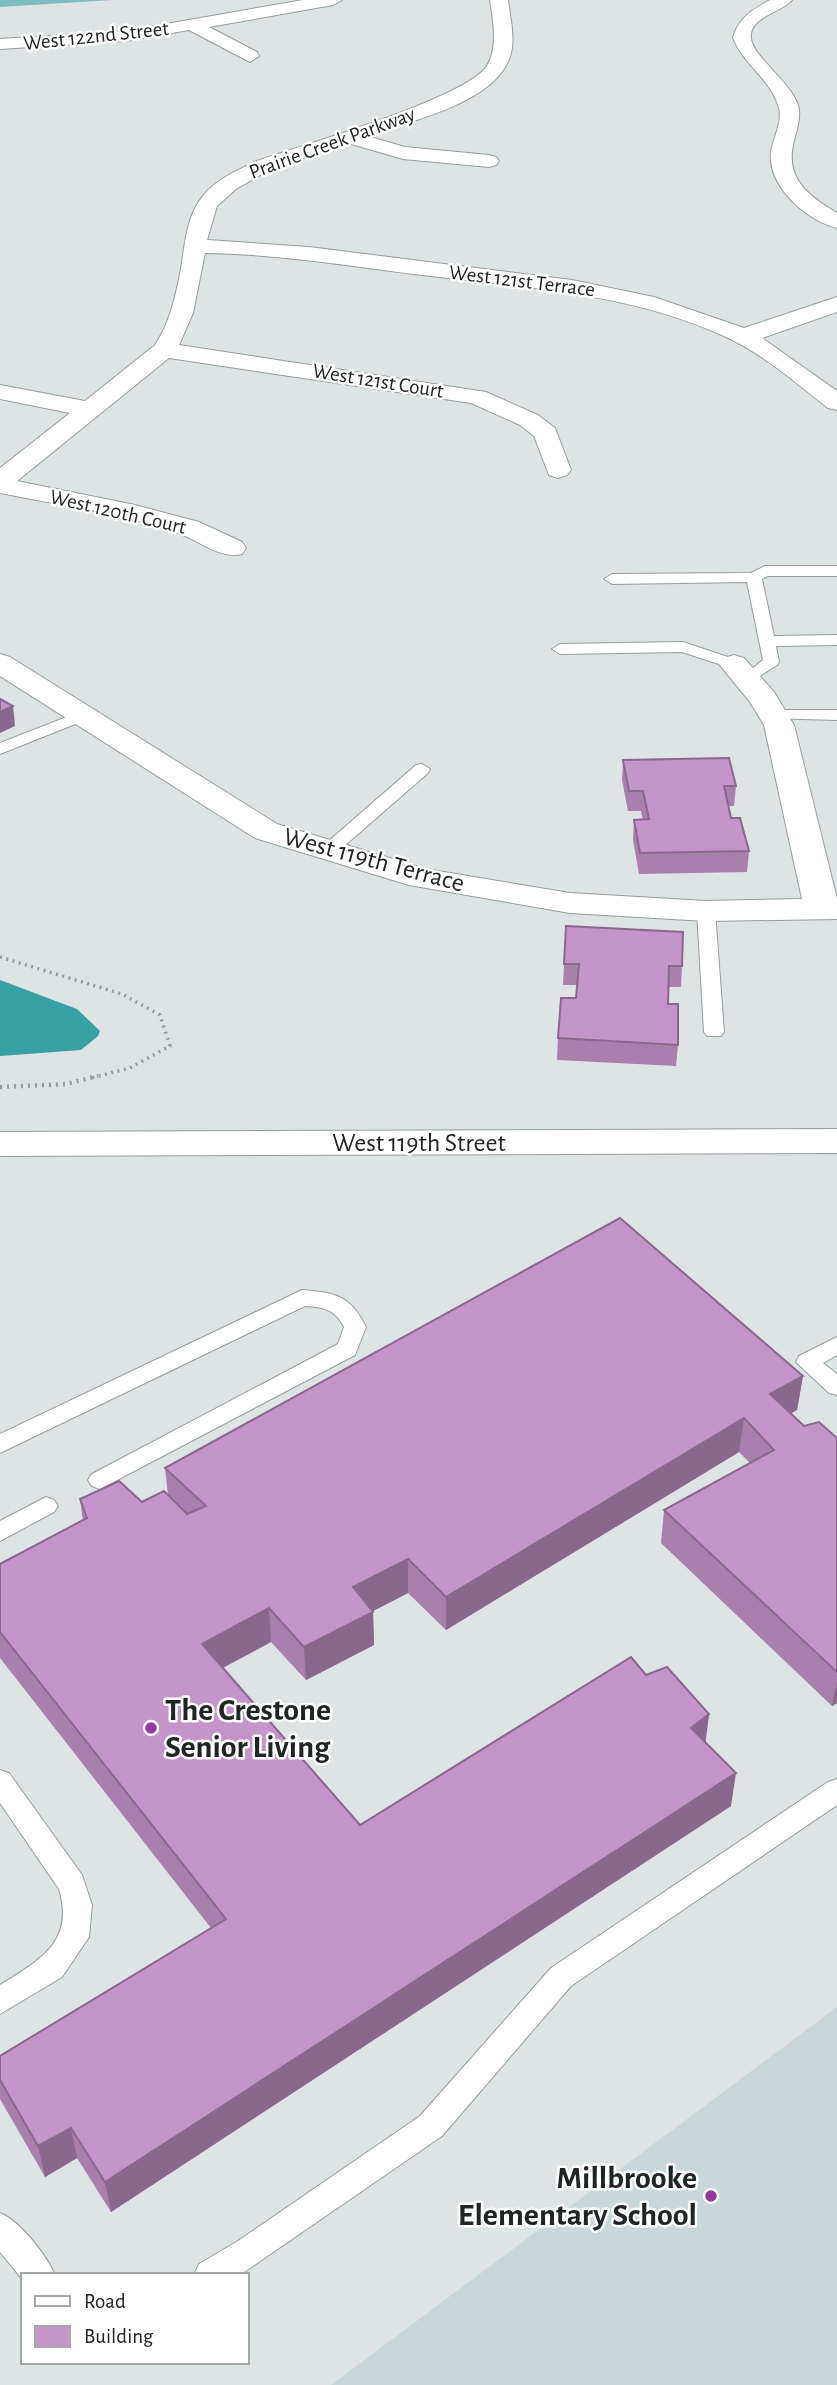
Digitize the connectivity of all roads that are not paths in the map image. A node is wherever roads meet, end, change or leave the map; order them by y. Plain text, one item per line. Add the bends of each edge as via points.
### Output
1 (333, 0) edge
2 (499, 0) edge
3 (783, 0) edge
4 (192, 25) junction
5 (0, 45) edge
6 (250, 56) dead end
7 (346, 136) junction
8 (489, 161) dead end
9 (837, 222) edge
10 (195, 246) junction
11 (837, 304) edge
12 (741, 337) junction
13 (164, 350) junction
14 (0, 392) edge
15 (837, 403) edge
16 (90, 409) junction
17 (558, 470) dead end
18 (0, 483) edge
19 (232, 548) dead end
20 (837, 571) edge
21 (754, 577) junction
22 (612, 579) dead end
23 (766, 640) junction
24 (837, 640) edge
25 (560, 649) dead end
26 (0, 663) edge
27 (740, 671) junction
28 (773, 715) junction
29 (837, 715) edge
30 (82, 716) junction
31 (0, 749) edge
32 (422, 769) dead end
33 (329, 850) junction
34 (829, 909) edge
35 (706, 911) junction
36 (714, 1032) dead end
37 (837, 1141) edge
38 (0, 1144) edge
39 (837, 1345) edge
40 (837, 1387) edge
41 (0, 1444) edge
42 (100, 1480) dead end
43 (46, 1506) dead end
44 (0, 1532) edge
45 (0, 1781) edge
46 (837, 1790) edge
47 (0, 2001) edge
48 (0, 2228) edge
49 (37, 2273) edge
50 (214, 2273) edge

1 - 4 street, West 122nd Street
2 - 7 street, Prairie Creek Parkway via 502,58 488,79 449,101
3 - 9 street via 751,20 743,32 744,47 788,105 790,118 780,152 785,175 804,200
4 - 5 street, West 122nd Street via 110,38
4 - 6 street, West 122nd Street
7 - 8 street via 403,153
7 - 10 street, Prairie Creek Parkway via 264,165 226,186 204,211
10 - 12 street, West 121st Terrace via 271,249 562,285 635,298
10 - 13 street, Prairie Creek Parkway via 180,322
11 - 12 street
12 - 15 street, West 121st Terrace
13 - 16 street, Prairie Creek Parkway
13 - 17 street, West 121st Court via 477,397 529,420 546,433
14 - 16 street
16 - 18 street, Prairie Creek Parkway
18 - 19 street, West 120th Court via 190,528
20 - 21 lane via 765,571
21 - 22 lane
21 - 23 lane
23 - 24 lane
23 - 27 lane via 771,662
25 - 27 lane via 683,648
26 - 30 street, West 119th Terrace
27 - 28 street
28 - 29 lane
28 - 34 street
30 - 31 lane
30 - 33 street, West 119th Terrace via 267,831
32 - 33 lane
33 - 35 street, West 119th Terrace via 421,878 570,903
34 - 35 street, West 119th Terrace
35 - 36 lane
37 - 38 street, West 119th Street
39 - 40 lane via 807,1362
41 - 42 lane via 302,1298 331,1300 348,1311 355,1327 347,1349
43 - 44 lane
45 - 47 lane via 72,1884 78,1905 75,1937 52,1968
46 - 50 lane via 561,1977 432,2126
48 - 49 lane

